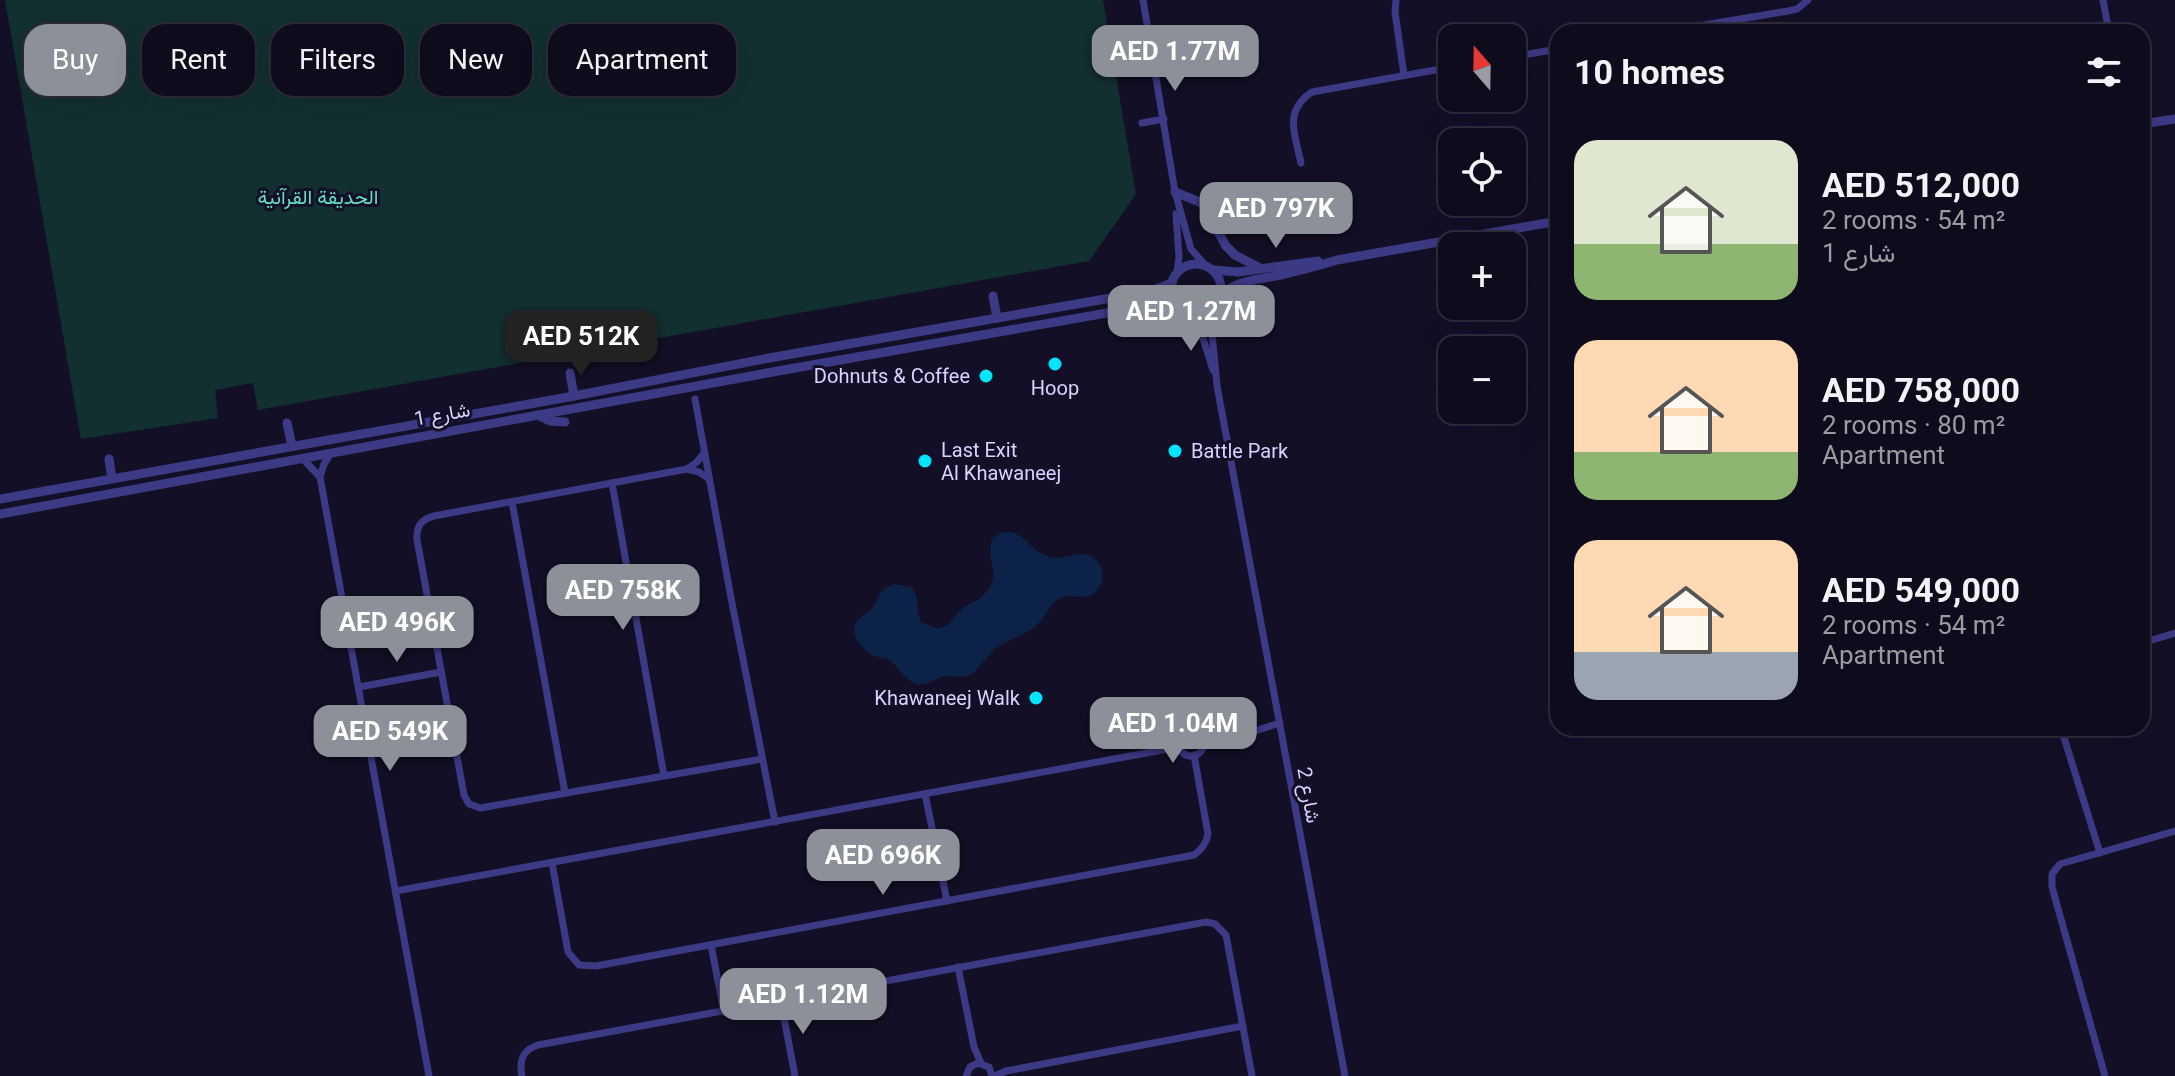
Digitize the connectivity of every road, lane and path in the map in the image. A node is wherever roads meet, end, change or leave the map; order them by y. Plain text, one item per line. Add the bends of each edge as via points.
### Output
1 (1143, 0) edge
2 (1396, 0) edge
3 (1808, 0) edge
4 (2103, 0) edge
5 (1710, 24) edge
6 (2108, 24) edge
7 (1550, 50) edge
8 (1526, 55) edge
9 (1438, 69) edge
10 (1404, 75) junction
11 (1164, 119) junction
12 (2175, 119) edge
13 (1142, 123) dead end
14 (2150, 123) edge
15 (1301, 163) dead end
16 (1175, 192) junction
17 (1550, 222) edge
18 (1337, 260) junction
19 (1209, 268) junction
20 (1260, 268) junction
21 (1177, 272) junction
22 (1172, 283) junction
23 (993, 296) dead end
24 (1220, 296) junction
25 (1175, 302) junction
26 (1213, 307) junction
27 (1190, 313) junction
28 (997, 318) junction
29 (570, 373) dead end
30 (1216, 379) junction
31 (574, 396) junction
32 (695, 399) dead end
33 (537, 415) junction
34 (565, 422) dead end
35 (287, 423) dead end
36 (292, 446) junction
37 (331, 453) junction
38 (704, 453) junction
39 (302, 458) junction
40 (109, 459) dead end
41 (687, 469) junction
42 (320, 477) junction
43 (112, 478) junction
44 (709, 479) junction
45 (612, 483) junction
46 (0, 499) edge
47 (512, 502) junction
48 (3, 512) edge
49 (2175, 633) edge
50 (2150, 641) edge
51 (441, 672) junction
52 (359, 687) junction
53 (1280, 727) junction
54 (2063, 736) edge
55 (1203, 741) junction
56 (1179, 747) junction
57 (1194, 755) junction
58 (762, 759) junction
59 (664, 776) junction
60 (565, 793) junction
61 (925, 794) junction
62 (775, 822) junction
63 (2175, 831) edge
64 (2100, 853) junction
65 (552, 863) junction
66 (396, 891) junction
67 (947, 901) junction
68 (711, 945) junction
69 (958, 967) junction
70 (781, 1002) junction
71 (724, 1012) junction
72 (1243, 1026) junction
73 (974, 1047) junction
74 (989, 1071) edge
75 (966, 1073) edge
76 (429, 1076) edge
77 (522, 1076) edge
78 (795, 1076) edge
79 (1252, 1076) edge
80 (1345, 1076) edge
81 (2105, 1076) edge

1 - 11 street
2 - 10 street
3 - 5 street via 1797,9
4 - 6 street
7 - 8 street
9 - 10 street
10 - 15 street via 1323,89 1302,98 1293,119
11 - 13 street
11 - 16 street
12 - 14 street
16 - 19 street via 1191,249
16 - 20 street via 1202,203 1226,246
16 - 21 street
17 - 18 street
18 - 20 street
18 - 24 street via 1240,283
19 - 20 street
19 - 21 street via 1190,264
19 - 24 street via 1221,284
21 - 22 street
22 - 25 street
22 - 28 street, شارع 1
23 - 28 street
24 - 26 street
25 - 27 street
25 - 33 street, شارع 1
26 - 27 street
26 - 30 street, شارع 2
27 - 30 street, شارع 2
28 - 31 street, شارع 1
29 - 31 street
30 - 53 street, شارع 2
31 - 36 street, شارع 1
32 - 38 street
33 - 34 street
33 - 37 street, شارع 1
35 - 36 street
36 - 43 street, شارع 1
37 - 39 street, شارع 1
37 - 42 street
38 - 41 street
38 - 44 street
39 - 42 street
39 - 48 street, شارع 1
40 - 43 street
41 - 44 street
41 - 45 street
42 - 52 street
43 - 46 street, شارع 1
44 - 58 street
45 - 47 street
45 - 59 street
47 - 51 street via 428,517 417,529
47 - 60 street
49 - 50 street
51 - 52 street
51 - 60 street via 469,804 480,808
52 - 66 street
53 - 55 street
53 - 80 street, شارع 2
54 - 64 street
55 - 56 street via 1199,733 1188,731
55 - 57 street via 1202,750
56 - 57 street
56 - 61 street
57 - 67 street via 1208,834 1194,855
58 - 59 street
58 - 62 street
59 - 60 street
61 - 62 street
61 - 67 street
62 - 65 street
63 - 64 street
64 - 81 street via 2060,864 2051,880
65 - 66 street
65 - 68 street via 568,952 579,965
66 - 76 street
67 - 68 street
68 - 71 street
69 - 70 street
69 - 72 street via 1206,922 1226,935
69 - 73 street
70 - 71 street
70 - 78 street
71 - 77 street via 531,1047 521,1057
72 - 74 street
72 - 79 street
73 - 74 street
73 - 75 street
74 - 75 street via 975,1063

